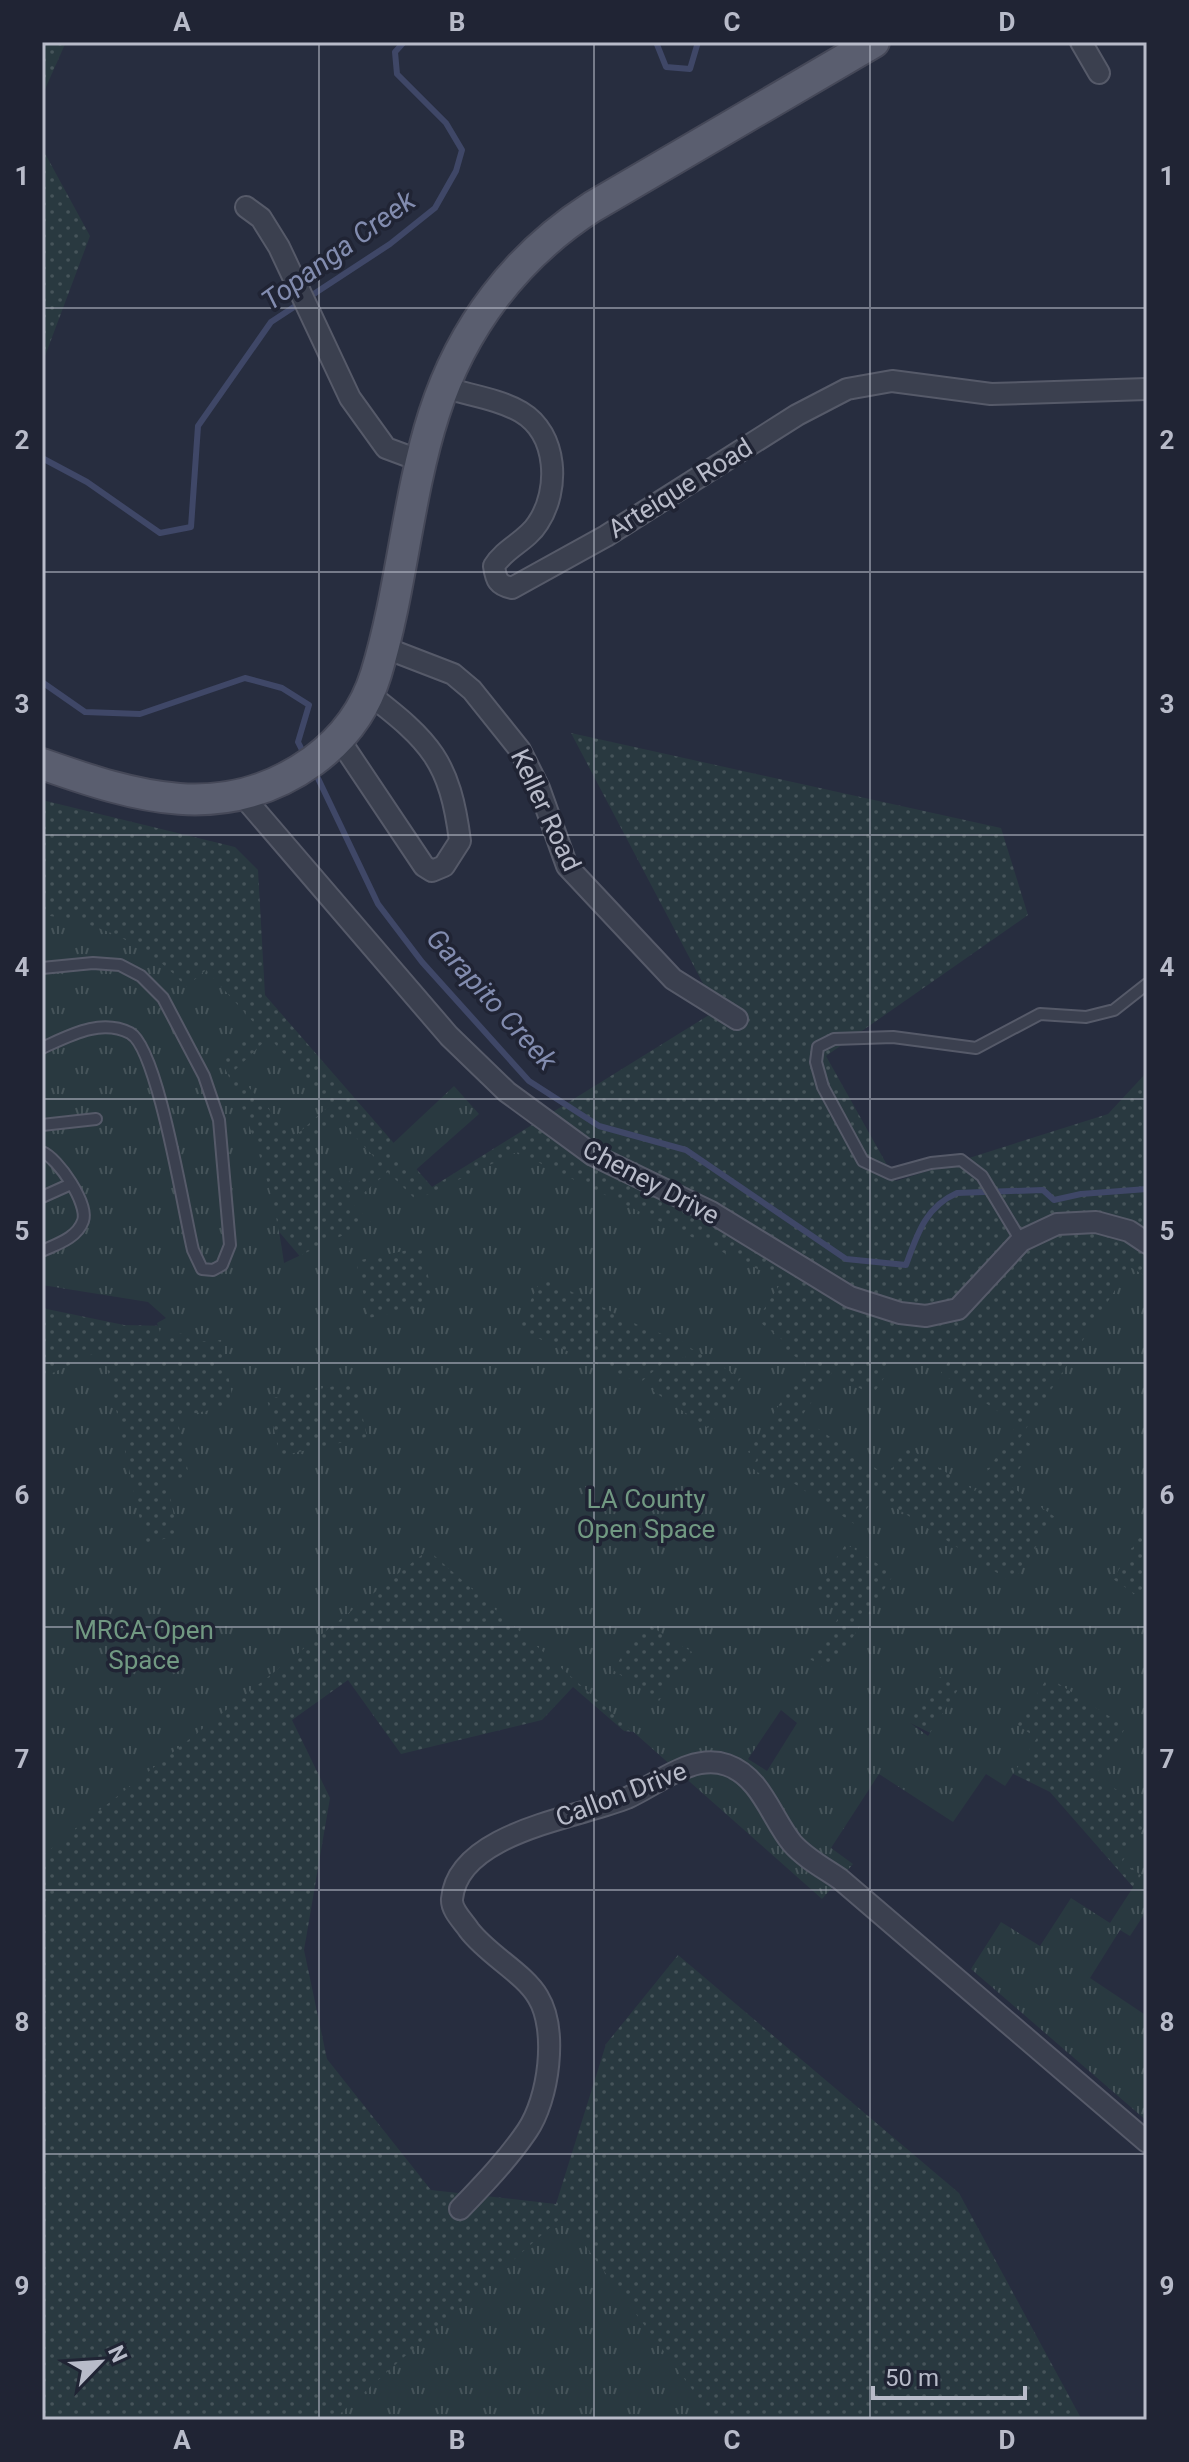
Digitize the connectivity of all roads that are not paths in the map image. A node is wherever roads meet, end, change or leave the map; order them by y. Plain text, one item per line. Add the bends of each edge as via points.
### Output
1 (874, 42) edge
2 (1081, 42) edge
3 (1099, 73) dead end
4 (246, 207) dead end
5 (443, 387) junction
6 (1147, 389) edge
7 (421, 461) junction
8 (383, 647) junction
9 (369, 694) junction
10 (334, 744) junction
11 (42, 764) edge
12 (242, 795) junction
13 (42, 968) edge
14 (1147, 984) edge
15 (737, 1019) dead end
16 (42, 1048) edge
17 (96, 1119) dead end
18 (42, 1125) edge
19 (42, 1152) edge
20 (71, 1184) junction
21 (42, 1197) edge
22 (1021, 1241) junction
23 (1147, 1243) edge
24 (42, 1251) edge
25 (1147, 2142) edge
26 (460, 2209) dead end

1 - 5 main road via 548,237 493,297
2 - 3 street
4 - 7 street via 267,226 350,398 386,448
5 - 6 street, Arteique Road via 521,412 533,422 550,454 552,490 541,519 494,566 496,579 512,588 847,389 892,381 991,394
5 - 7 main road
7 - 8 main road
8 - 9 main road
8 - 15 street, Keller Road via 453,674 472,690 520,750 567,866 673,979
9 - 10 main road
9 - 10 street via 418,732 450,784 460,841 444,866 432,871 424,866
10 - 12 main road via 295,772
11 - 12 main road via 157,797 217,800
12 - 22 street, Cheney Drive via 449,1036 507,1092 593,1155 711,1212 850,1297 900,1313 926,1316 958,1309
13 - 16 lane via 120,965 141,976 163,998 204,1076 219,1120 230,1245 222,1265 202,1269 193,1250 151,1064 133,1035 115,1028 86,1028
14 - 22 lane via 1114,1010 1086,1017 1040,1014 976,1048 893,1037 834,1039 818,1047 823,1087 863,1161 891,1174 961,1160 982,1176
17 - 18 lane
19 - 20 lane via 56,1158
20 - 21 lane
20 - 24 lane via 84,1210 83,1221 73,1236
22 - 23 street, Cheney Drive via 1057,1224 1096,1222 1129,1231
25 - 26 street, Callon Drive via 794,1845 744,1774 704,1763 625,1798 522,1830 480,1855 457,1880 452,1901 460,1917 484,1949 537,1994 549,2020 550,2058 529,2128

